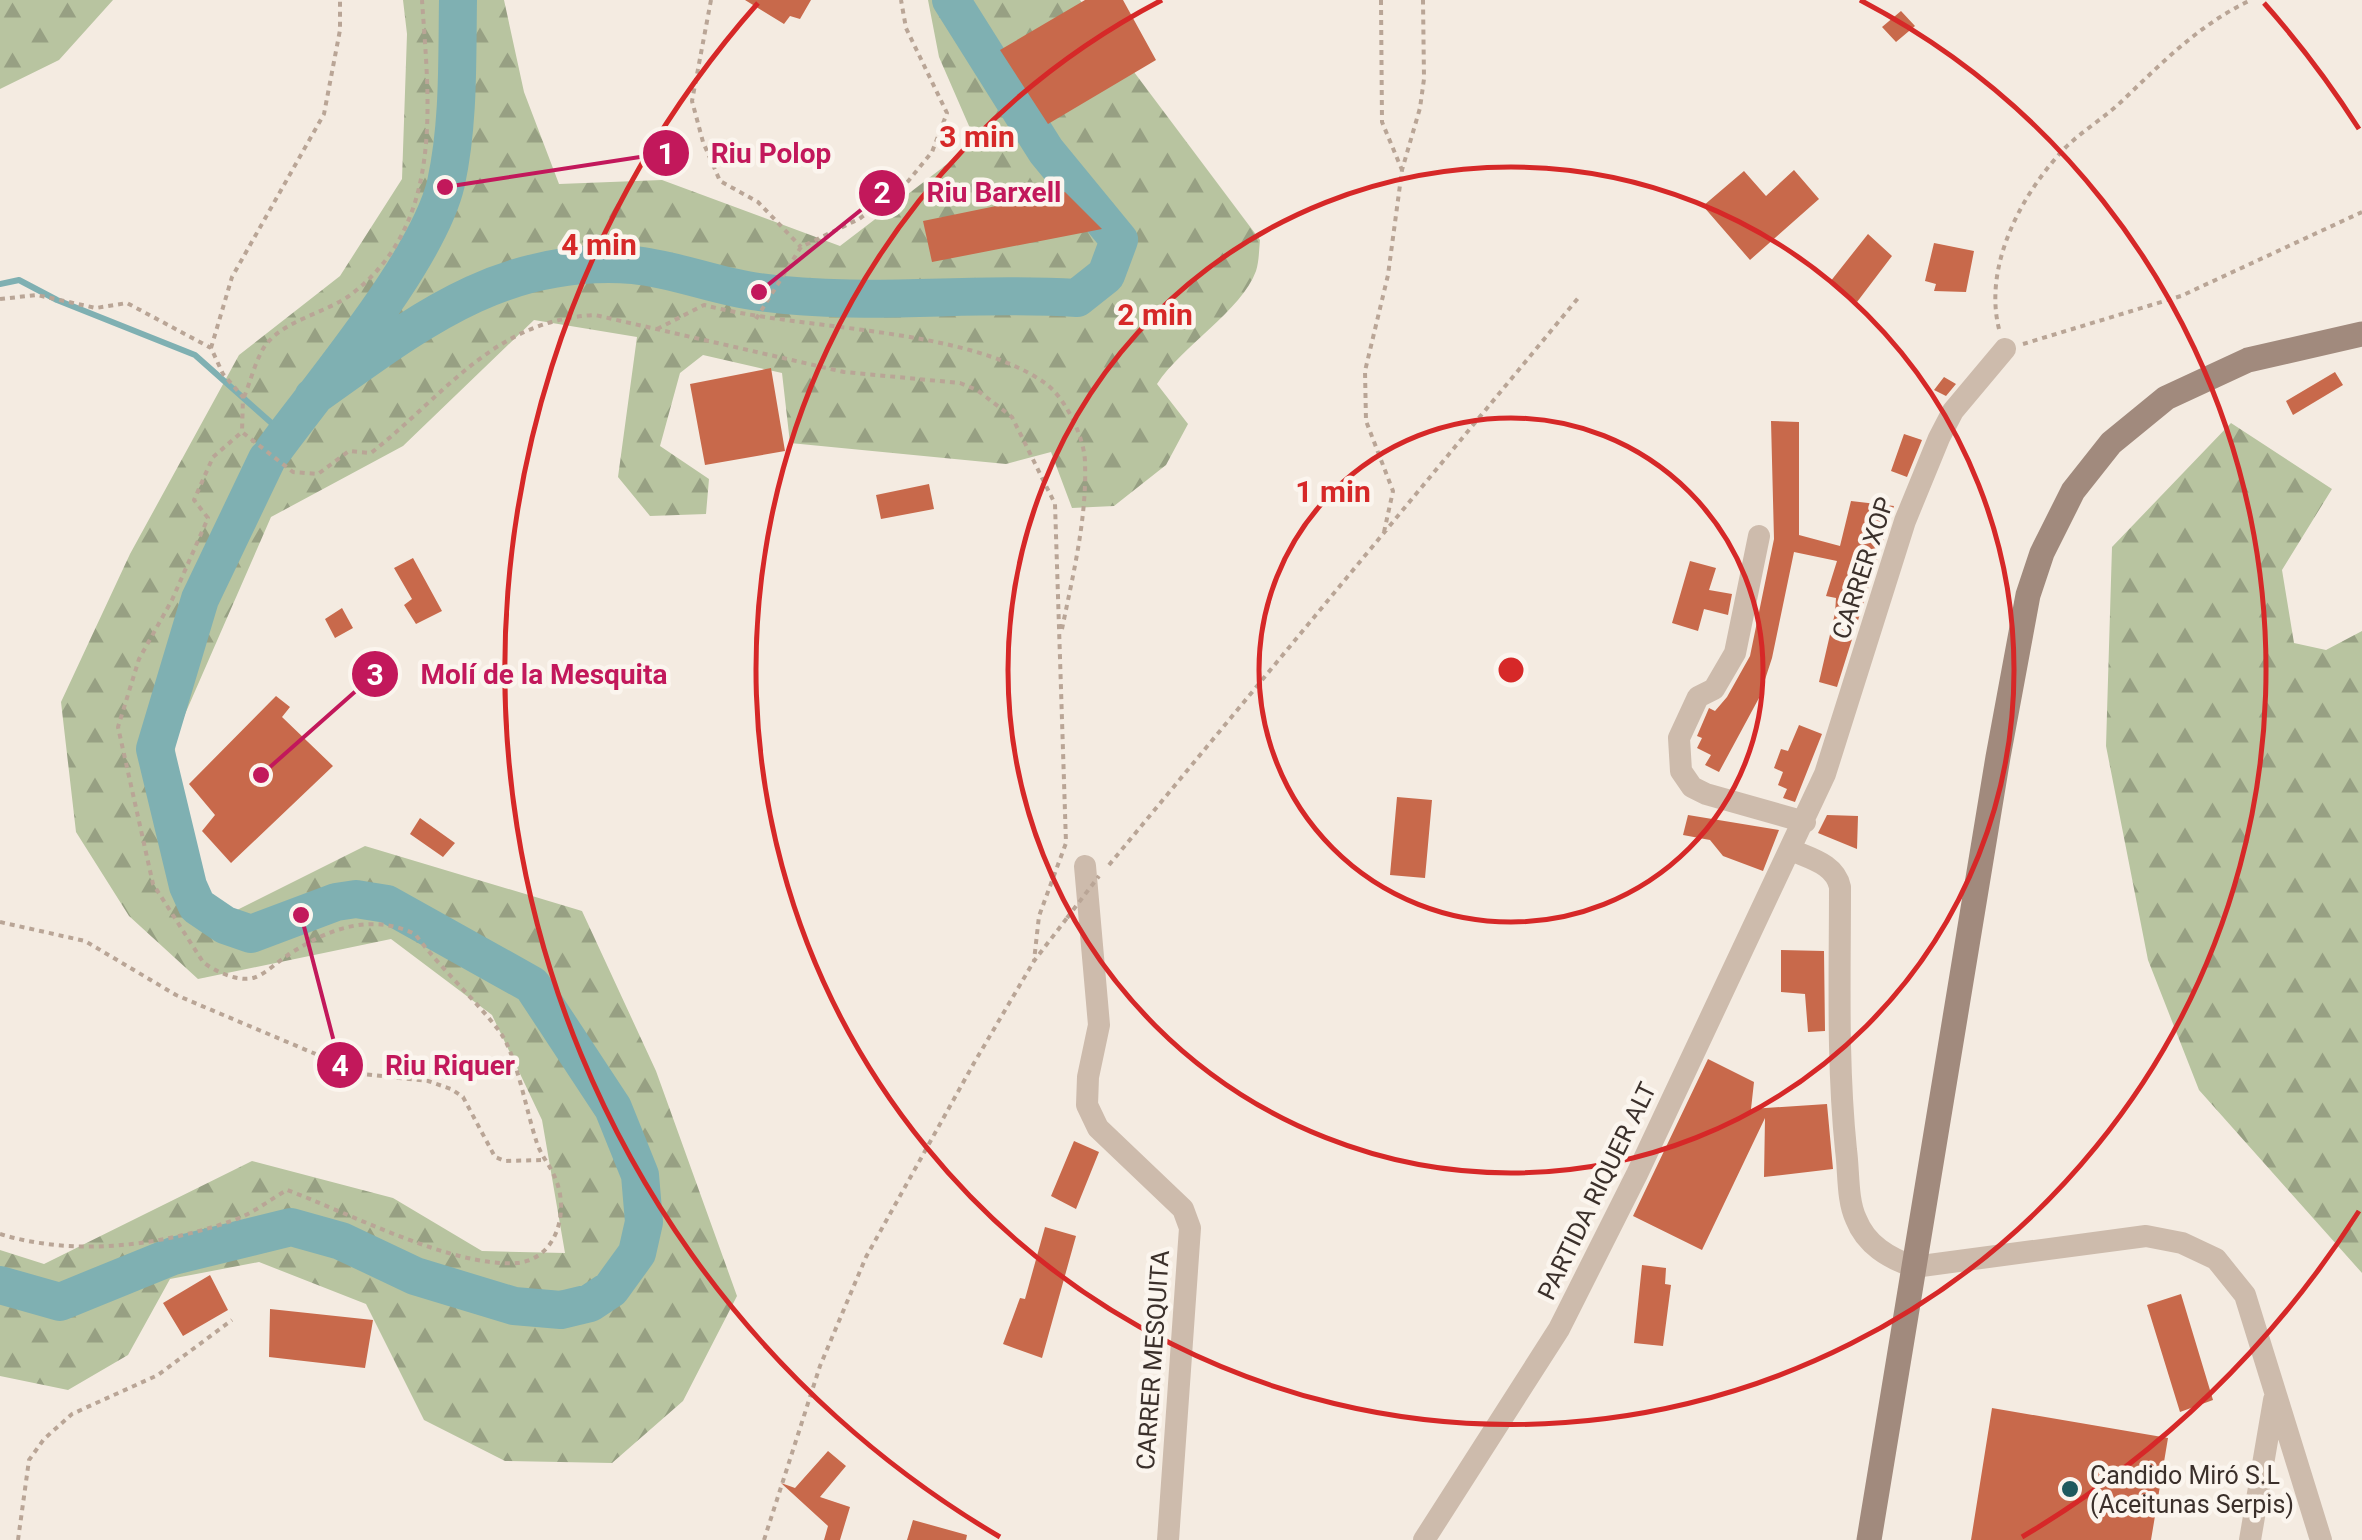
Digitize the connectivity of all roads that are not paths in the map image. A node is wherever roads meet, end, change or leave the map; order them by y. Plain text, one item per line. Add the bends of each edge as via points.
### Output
1 (2362, 334) edge
2 (2005, 349) road end
3 (1759, 536) dead end
4 (1805, 822) junction
5 (1791, 850) junction
6 (1092, 871) road end
7 (1914, 1267) junction
8 (2275, 1393) junction
9 (1168, 1540) edge
10 (1424, 1540) edge
11 (1868, 1540) edge
12 (2250, 1540) edge
13 (2321, 1540) edge

1 - 7 main road via 2238,363 2166,398 2111,443 2056,519 2028,595
2 - 4 street, CARRER XOP via 1939,438
3 - 4 street via 1735,653 1714,689 1698,697 1680,738 1681,771 1706,794
4 - 5 street, PARTIDA RIQUER ALT
5 - 7 street via 1827,866 1840,887 1837,1027 1855,1218 1882,1252
5 - 10 street, PARTIDA RIQUER ALT via 1568,1314
6 - 9 street, CARRER MESQUITA via 1086,922 1099,1025 1088,1104 1108,1138 1184,1210 1190,1228
7 - 8 street via 2127,1237 2182,1242 2216,1259 2245,1295
7 - 11 main road
8 - 12 street
8 - 13 street

